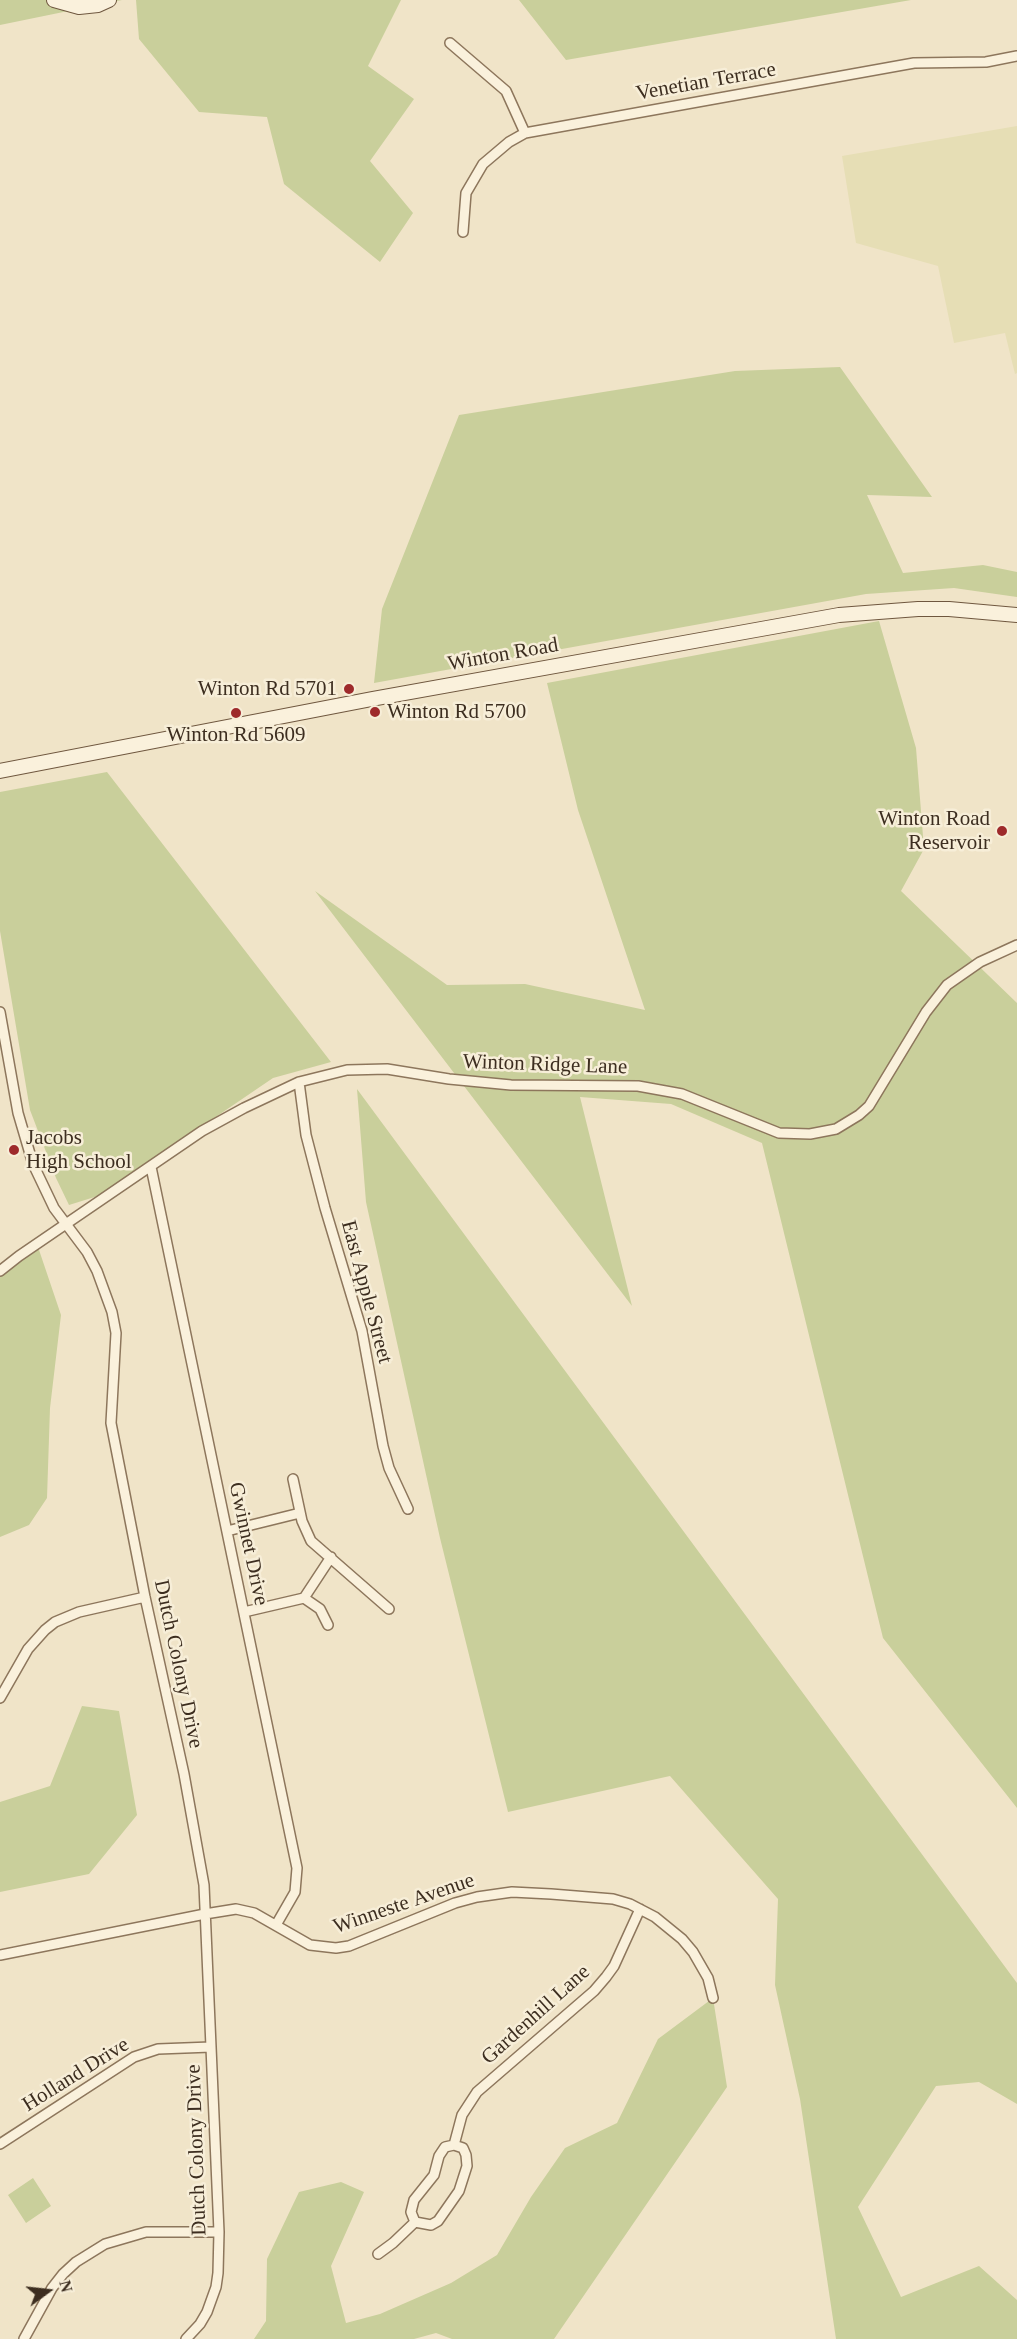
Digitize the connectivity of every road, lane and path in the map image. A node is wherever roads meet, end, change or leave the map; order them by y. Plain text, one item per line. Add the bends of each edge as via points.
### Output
1 (54, 0) edge
2 (109, 0) edge
3 (450, 43) dead end
4 (1017, 56) edge
5 (525, 133) junction
6 (463, 232) dead end
7 (1017, 615) edge
8 (0, 771) edge
9 (1017, 945) edge
10 (0, 1012) edge
11 (299, 1082) junction
12 (151, 1167) junction
13 (67, 1224) junction
14 (0, 1271) edge
15 (293, 1479) dead end
16 (408, 1509) dead end
17 (300, 1513) junction
18 (227, 1531) junction
19 (331, 1557) junction
20 (145, 1597) junction
21 (304, 1598) junction
22 (389, 1609) dead end
23 (244, 1612) junction
24 (328, 1625) dead end
25 (0, 1698) edge
26 (640, 1909) junction
27 (206, 1914) junction
28 (276, 1925) junction
29 (0, 1955) edge
30 (713, 1998) dead end
31 (211, 2047) junction
32 (0, 2144) edge
33 (454, 2145) junction
34 (415, 2222) junction
35 (219, 2232) junction
36 (378, 2254) dead end
37 (24, 2339) edge
38 (186, 2339) edge

1 - 2 main road via 79,7
3 - 5 street via 506,91
4 - 5 street, Venetian Terrace via 986,62 914,63
5 - 6 street, Venetian Terrace via 483,164 466,193
7 - 8 main road, Winton Road via 918,609 839,615
9 - 11 street, Winton Ridge Lane via 980,962 947,985 926,1012 869,1106 848,1123 823,1132 779,1132 682,1094 638,1086 485,1084 365,1068
10 - 13 street, Dutch Colony Drive via 23,1135 44,1188
11 - 12 street, Winton Ridge Lane via 201,1131
11 - 16 street, East Apple Street via 306,1135 362,1331 383,1446
12 - 13 street, Winton Ridge Lane
12 - 18 street, Gwinnet Drive
13 - 14 street, Winton Ridge Lane
13 - 20 street, Dutch Colony Drive via 98,1271 112,1312 116,1333 111,1423
15 - 17 street
17 - 18 street
17 - 19 street via 311,1541
18 - 23 street, Gwinnet Drive
19 - 21 street
19 - 22 street
20 - 25 street via 79,1612 55,1622 28,1649
20 - 27 street, Dutch Colony Drive via 184,1774
21 - 23 street
21 - 24 street via 320,1609
23 - 28 street, Gwinnet Drive via 297,1868 295,1892
26 - 28 street, Winneste Avenue via 602,1897 499,1893 455,1903 336,1948 310,1945
26 - 30 street, Winneste Avenue via 669,1927 693,1952 708,1978
26 - 33 street, Gardenhill Lane via 606,1977 477,2092 462,2115
27 - 28 street, Winneste Avenue via 246,1911
27 - 29 street, Winneste Avenue
27 - 31 street, Dutch Colony Drive
31 - 32 street, Holland Drive via 158,2049 134,2056
31 - 35 street, Dutch Colony Drive
33 - 34 street, Gardenhill Lane via 445,2147 434,2175 414,2200 411,2212
33 - 34 street via 463,2148 466,2155 467,2166 459,2191 438,2221
34 - 36 street
35 - 37 street via 133,2234 89,2252 52,2288
35 - 38 street, Dutch Colony Drive via 213,2300

